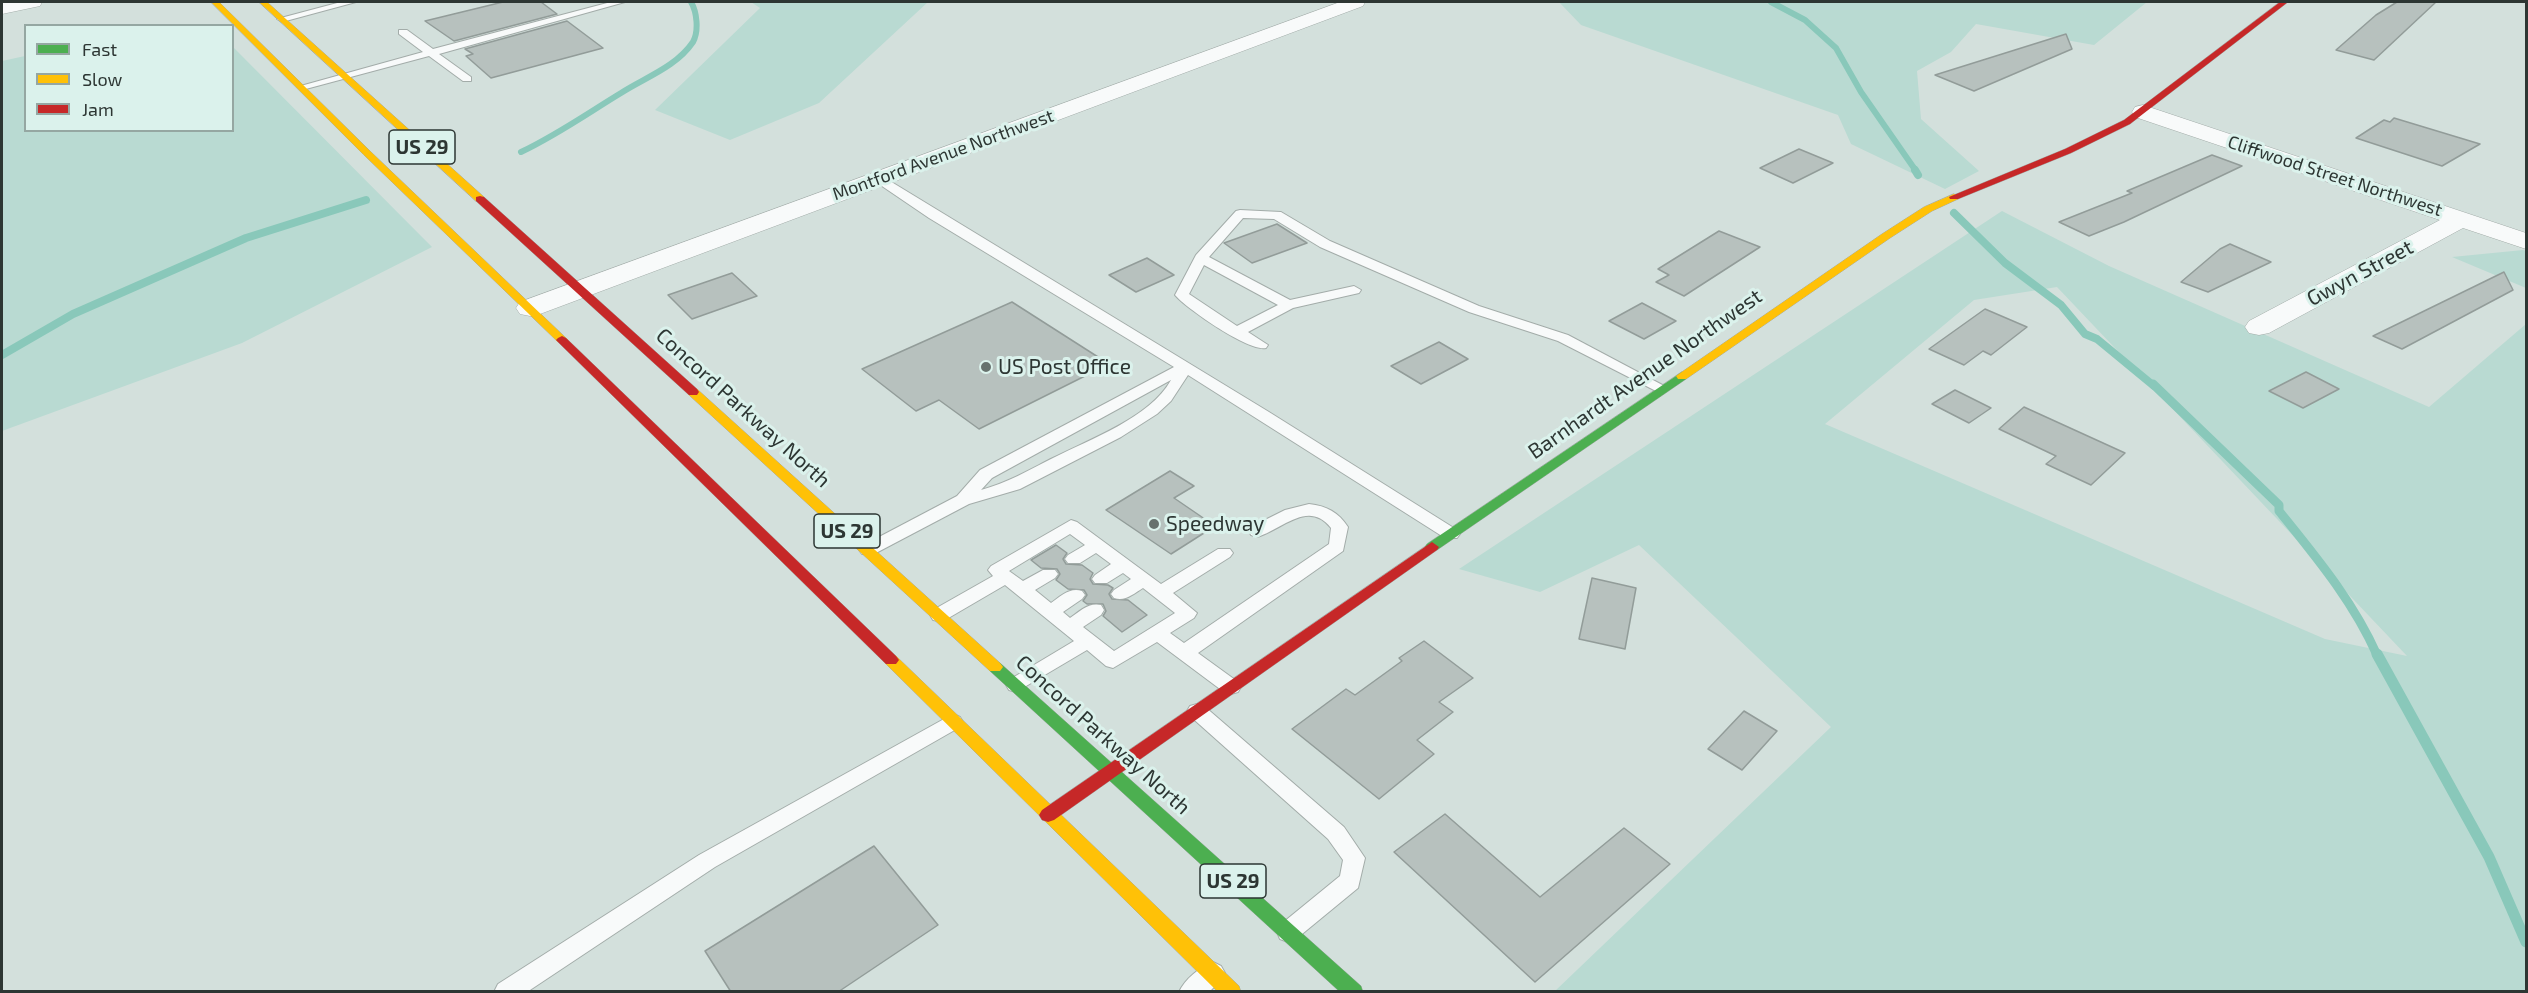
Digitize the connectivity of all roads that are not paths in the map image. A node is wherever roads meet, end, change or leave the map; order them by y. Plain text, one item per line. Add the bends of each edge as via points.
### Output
1 (33, 2) edge
2 (215, 2) edge
3 (263, 2) edge
4 (351, 2) edge
5 (620, 2) edge
6 (1356, 2) edge
7 (2284, 2) edge
8 (2, 8) edge
9 (282, 19) junction
10 (403, 32) dead end
11 (432, 53) junction
12 (346, 76) junction
13 (467, 79) dead end
14 (302, 87) junction
15 (2143, 112) junction
16 (880, 179) junction
17 (2462, 219) junction
18 (2526, 241) edge
19 (1201, 258) junction
20 (583, 290) junction
21 (1354, 290) dead end
22 (1288, 305) junction
23 (530, 308) junction
24 (2259, 327) dead end
25 (1237, 332) junction
26 (1261, 345) dead end
27 (1184, 367) junction
28 (1661, 388) junction
29 (963, 500) junction
30 (1257, 531) dead end
31 (1451, 534) junction
32 (1097, 545) junction
33 (868, 550) junction
34 (1224, 553) dead end
35 (1074, 559) dead end
36 (1123, 565) junction
37 (1049, 574) dead end
38 (1005, 577) junction
39 (1101, 579) dead end
40 (1143, 580) junction
41 (1022, 590) junction
42 (1160, 593) junction
43 (1120, 594) dead end
44 (1076, 595) dead end
45 (1095, 610) dead end
46 (1050, 612) junction
47 (939, 615) junction
48 (1070, 627) junction
49 (1157, 633) junction
50 (1088, 640) junction
51 (1184, 653) junction
52 (1017, 685) junction
53 (1231, 687) junction
54 (1197, 711) junction
55 (953, 722) junction
56 (1111, 771) junction
57 (1048, 815) junction
58 (1288, 932) junction
59 (1213, 973) junction
60 (506, 992) edge
61 (1191, 992) edge
62 (1232, 992) edge
63 (1354, 992) edge

1 - 8 street
2 - 14 main road, US 29
3 - 9 main road, Concord Parkway North / US 29
4 - 9 lane
5 - 11 lane
6 - 16 street, Montford Avenue Northwest
7 - 15 main road, Barnhardt Avenue Northwest
9 - 12 main road, Concord Parkway North / US 29
10 - 11 lane
11 - 12 lane
11 - 13 lane
12 - 14 lane
12 - 20 main road, Concord Parkway North / US 29
14 - 23 main road, US 29
15 - 17 street, Cliffwood Street Northwest
15 - 28 main road, Barnhardt Avenue Northwest via 2068,151 1928,209
16 - 20 street, Montford Avenue Northwest
16 - 27 lane
17 - 18 street, Cliffwood Street Northwest
17 - 24 street, Gwyn Street
19 - 22 lane
19 - 25 lane via 1182,295
19 - 28 lane via 1240,214 1277,215 1325,244 1474,309 1563,338
20 - 23 street, Montford Avenue Northwest
20 - 33 main road, Concord Parkway North / US 29
21 - 22 lane
22 - 25 lane
23 - 55 main road, US 29
25 - 26 lane
27 - 29 lane via 986,474
27 - 29 lane via 1170,393 1136,421 1009,487
27 - 31 lane
28 - 31 main road, Barnhardt Avenue Northwest
29 - 33 lane
30 - 51 lane via 1287,514 1307,509 1327,514 1340,527 1337,547
31 - 53 main road, Barnhardt Avenue Northwest
32 - 35 lane
32 - 36 lane
32 - 38 lane via 1071,526 997,570
33 - 47 main road, Concord Parkway North / US 29
34 - 42 lane
36 - 39 lane
36 - 40 lane
37 - 41 lane
38 - 41 lane
38 - 47 lane
40 - 42 lane
40 - 43 lane
41 - 46 lane
42 - 49 lane via 1188,613
44 - 46 lane
45 - 48 lane
46 - 48 lane
47 - 52 main road, Concord Parkway North / US 29
48 - 50 lane
49 - 50 lane via 1113,661
49 - 51 lane
50 - 52 lane
51 - 53 lane
52 - 56 main road, Concord Parkway North / US 29
53 - 54 main road, Barnhardt Avenue Northwest
54 - 56 main road, Barnhardt Avenue Northwest
54 - 58 lane via 1336,833 1354,858 1350,881
55 - 57 main road, US 29
55 - 60 lane via 707,861
56 - 57 main road, Barnhardt Avenue Northwest
56 - 58 main road, Concord Parkway North / US 29
57 - 59 main road, US 29
58 - 63 main road, Concord Parkway North / US 29
59 - 61 lane
59 - 62 main road, US 29

